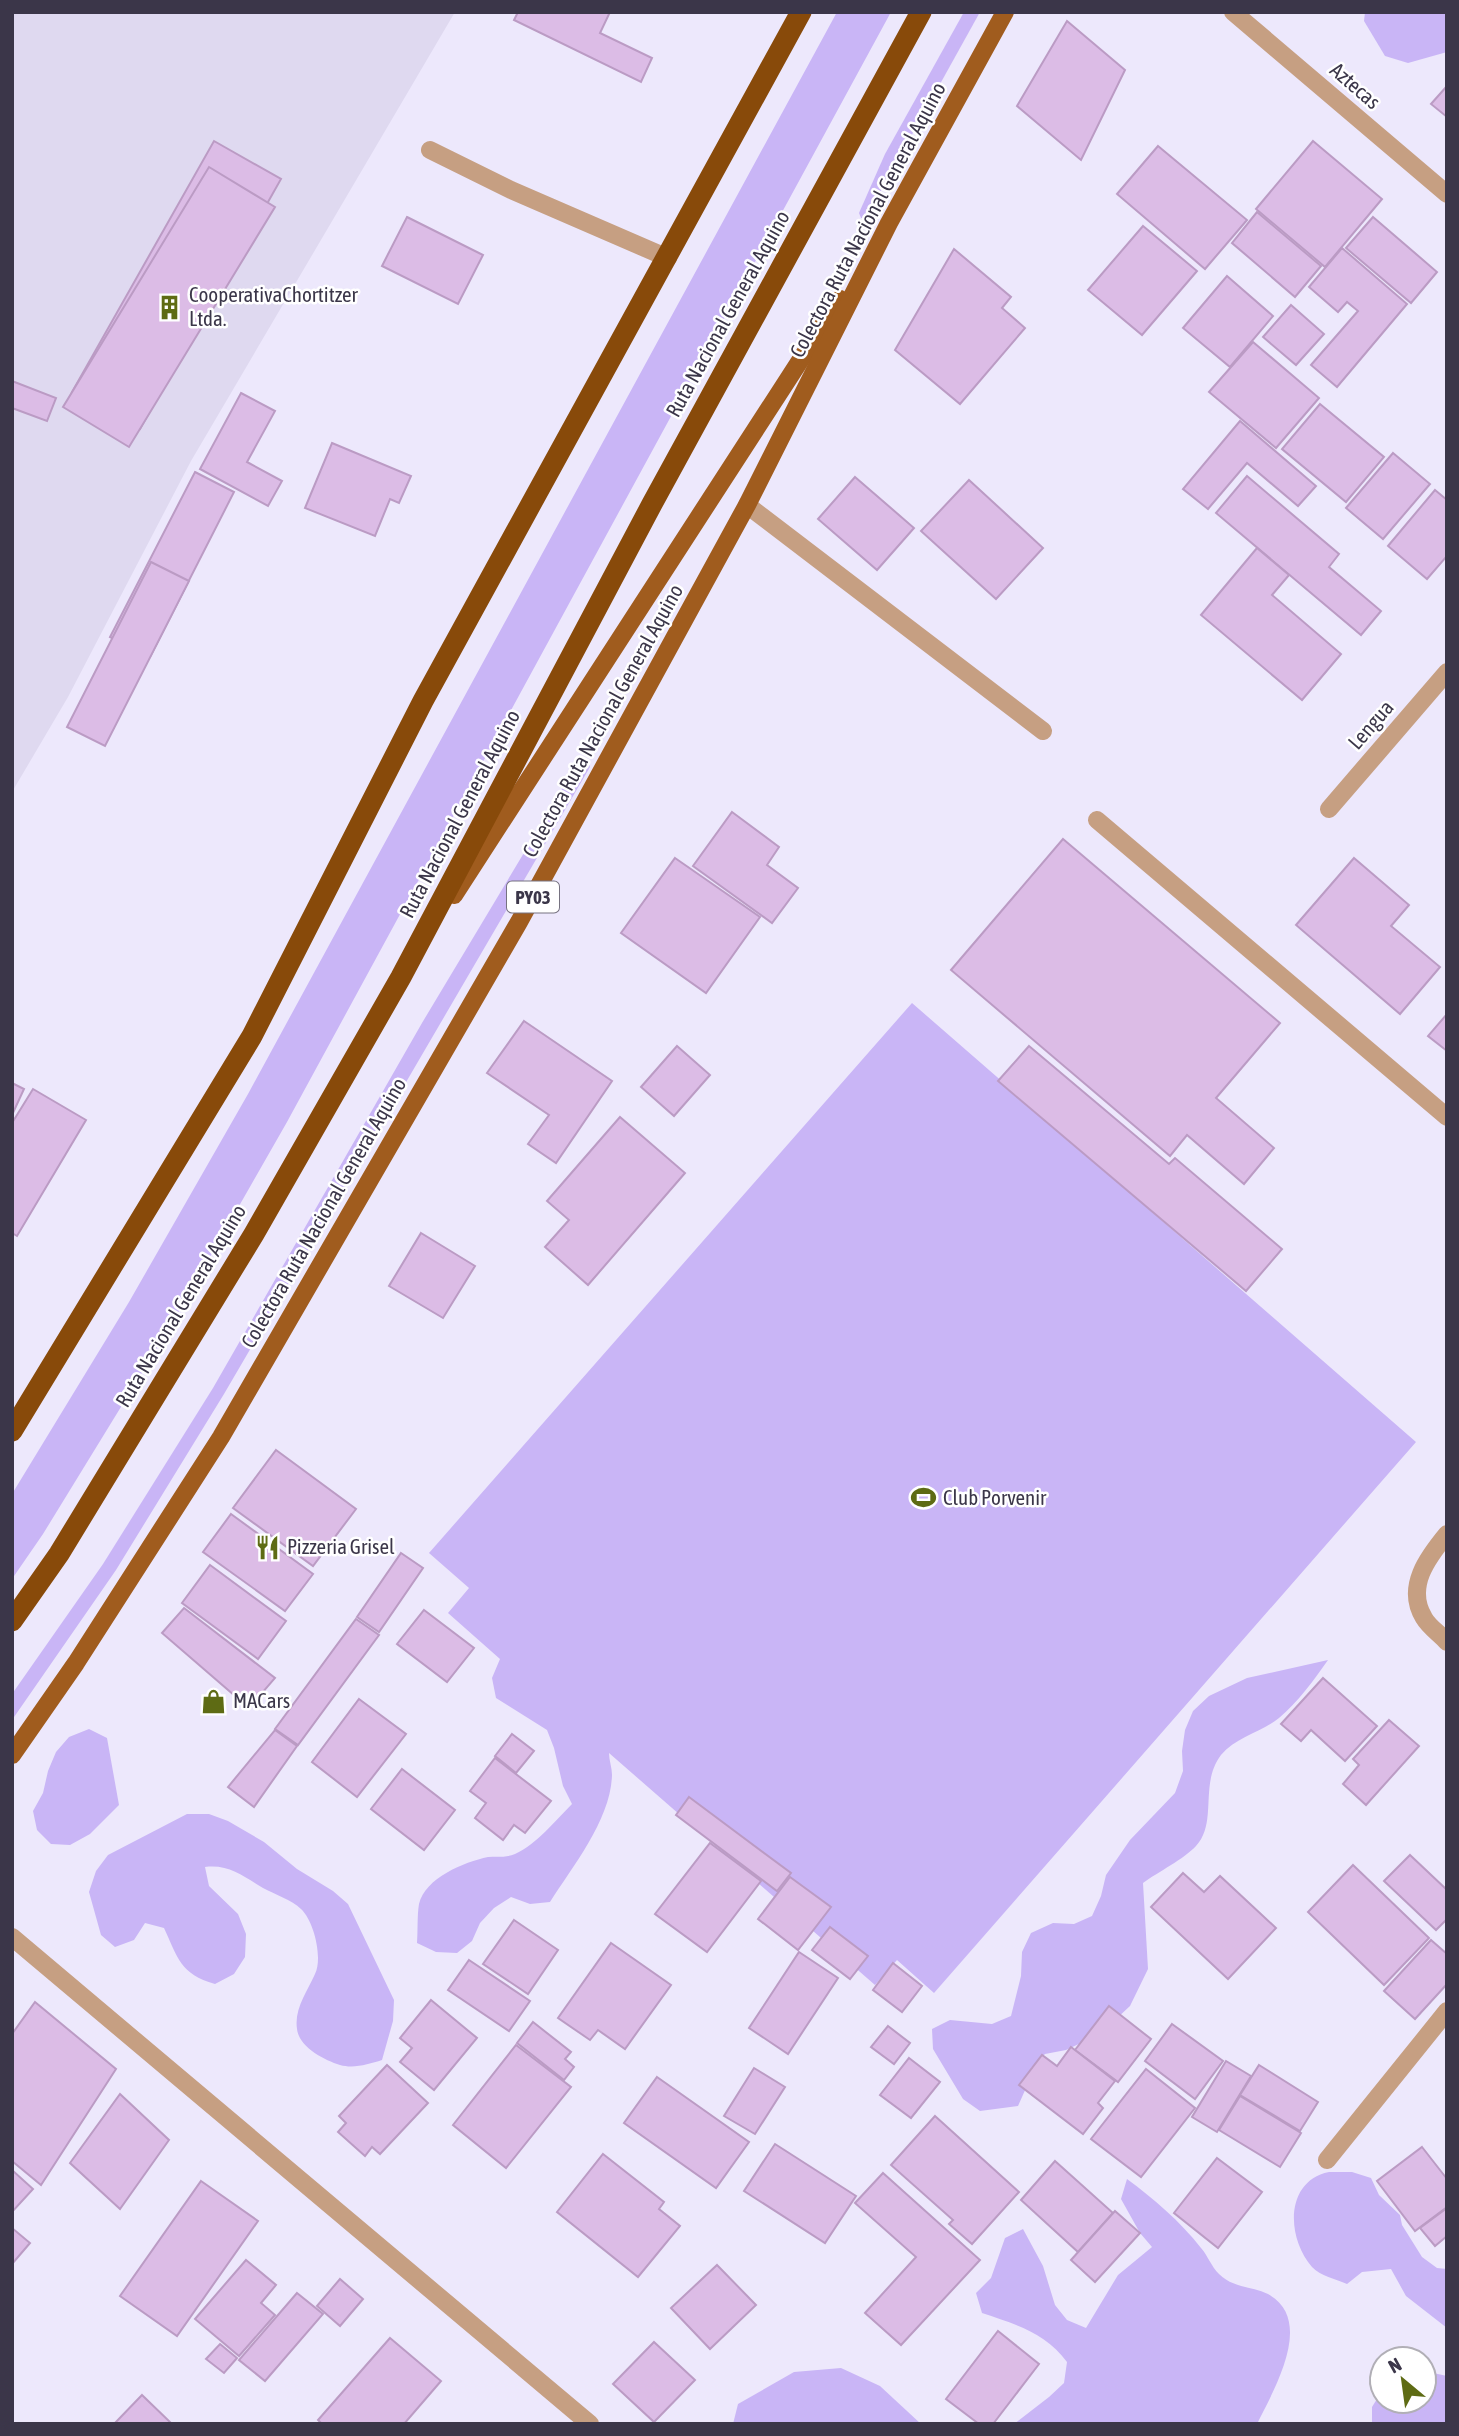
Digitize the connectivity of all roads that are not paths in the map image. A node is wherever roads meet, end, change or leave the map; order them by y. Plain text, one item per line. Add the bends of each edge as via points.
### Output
1 (801, 12) edge
2 (921, 12) edge
3 (1005, 12) edge
4 (1233, 12) edge
5 (430, 150) dead end
6 (1447, 194) edge
7 (889, 223) junction
8 (668, 258) junction
9 (747, 505) junction
10 (1447, 672) edge
11 (1043, 731) dead end
12 (1329, 809) dead end
13 (1097, 820) dead end
14 (401, 977) junction
15 (1447, 1117) edge
16 (12, 1431) edge
17 (1447, 1534) edge
18 (12, 1621) edge
19 (1447, 1642) edge
20 (12, 1755) edge
21 (12, 1937) edge
22 (1447, 2011) edge
23 (1327, 2160) dead end
24 (590, 2424) edge

1 - 8 highway
2 - 14 highway, Ruta Nacional General Aquino
3 - 7 main road, Colectora Ruta Nacional General Aquino / PY03
4 - 6 street, Aztecas
5 - 8 street
7 - 9 main road, Colectora Ruta Nacional General Aquino / PY03
7 - 14 main road
8 - 16 highway via 424,701 252,1036
9 - 11 street
9 - 20 main road, Colectora Ruta Nacional General Aquino / PY03 via 519,922 228,1425
10 - 12 street, Lengua
13 - 15 street
14 - 18 highway, Ruta Nacional General Aquino via 247,1246
17 - 19 street via 1426,1559 1416,1591 1423,1617
21 - 24 street
22 - 23 street

